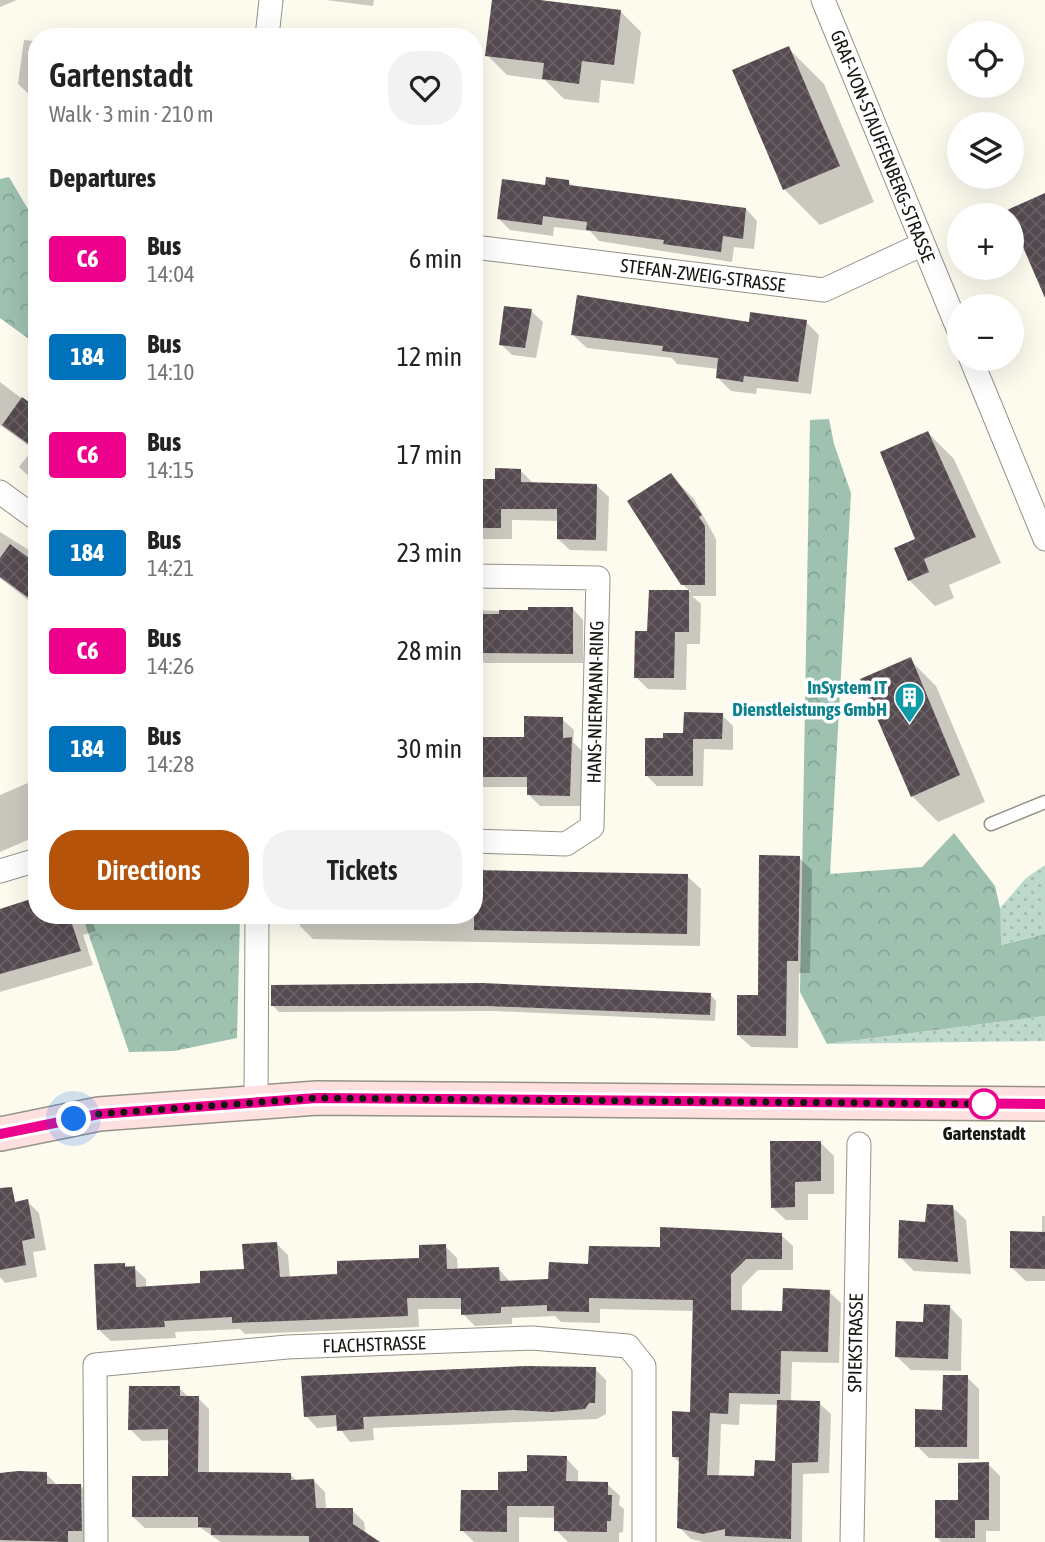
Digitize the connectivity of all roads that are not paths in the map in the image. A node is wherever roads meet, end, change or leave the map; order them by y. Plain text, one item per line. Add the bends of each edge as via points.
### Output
1 (271, 0) edge
2 (823, 0) edge
3 (268, 28) edge
4 (923, 244) junction
5 (483, 248) edge
6 (947, 302) edge
7 (976, 371) edge
8 (0, 492) edge
9 (28, 512) edge
10 (1045, 539) edge
11 (483, 576) edge
12 (1045, 802) edge
13 (991, 824) dead end
14 (483, 841) edge
15 (28, 863) edge
16 (0, 871) edge
17 (257, 924) edge
18 (256, 1102) junction
19 (1045, 1104) edge
20 (0, 1134) edge
21 (859, 1144) dead end
22 (96, 1542) edge
23 (644, 1542) edge
24 (852, 1542) edge

1 - 3 street
2 - 4 street, GRAF-VON-STAUFFENBERG-STRASSE
4 - 5 street, STEFAN-ZWEIG-STRASSE via 824,290
4 - 6 street, GRAF-VON-STAUFFENBERG-STRASSE
7 - 10 street
8 - 9 street
11 - 14 street, HANS-NIERMANN-RING via 598,578 592,827 566,844
12 - 13 lane
15 - 16 street
17 - 18 street
18 - 19 main road via 317,1098
18 - 20 main road via 99,1114
21 - 24 street, SPIEKSTRASSE
22 - 23 street, FLACHSTRASSE via 95,1365 287,1347 532,1338 628,1346 644,1366

